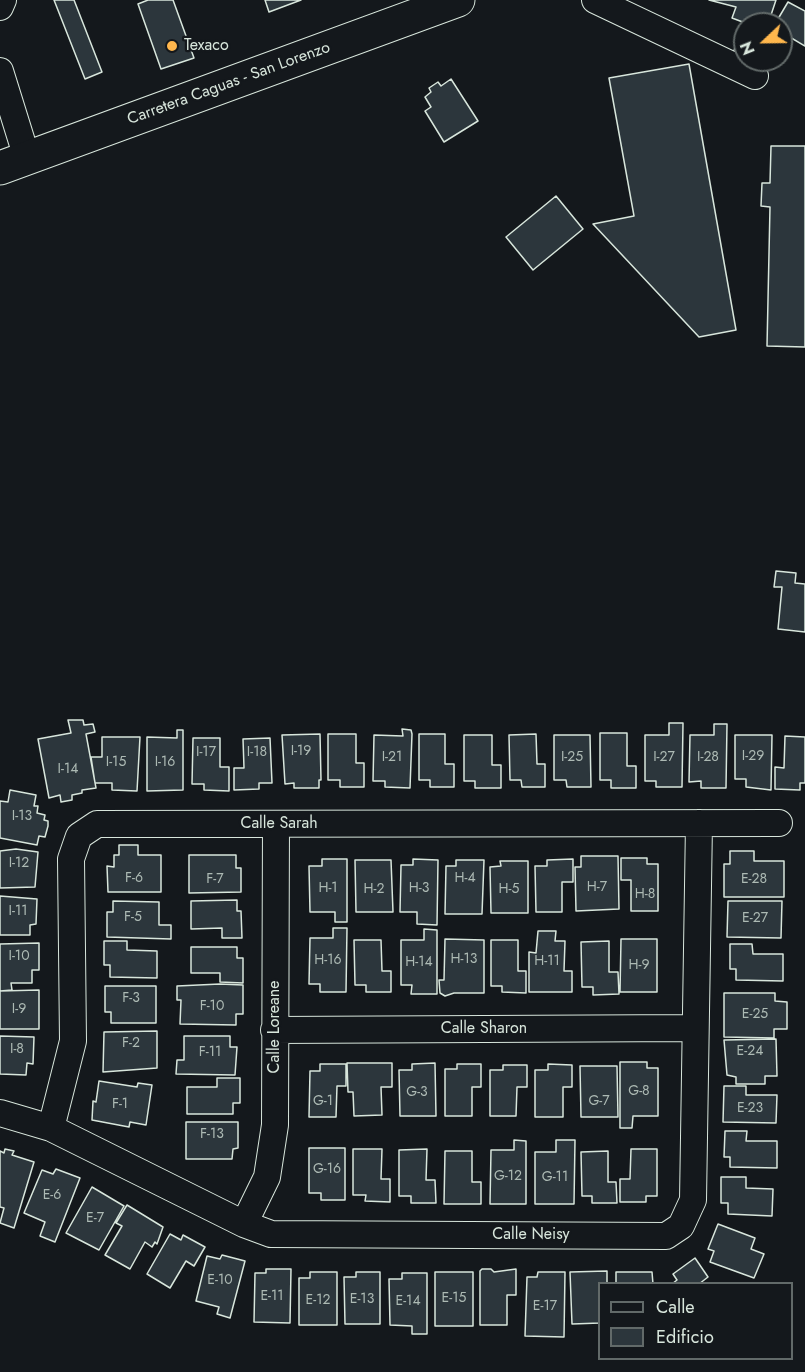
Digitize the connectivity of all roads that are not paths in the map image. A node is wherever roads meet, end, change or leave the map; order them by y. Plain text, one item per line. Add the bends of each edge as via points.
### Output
1 (3, 0) edge
2 (458, 0) edge
3 (595, 0) edge
4 (0, 7) edge
5 (0, 71) edge
6 (755, 76) dead end
7 (14, 163) edge
8 (699, 823) junction
9 (779, 823) dead end
10 (276, 824) junction
11 (694, 1028) junction
12 (274, 1030) junction
13 (0, 1113) edge
14 (51, 1128) junction
15 (244, 1224) junction

1 - 4 street
2 - 7 main road, Carretera Caguas - San Lorenzo
3 - 6 street
5 - 7 street
8 - 9 street, Calle Sarah
8 - 10 street, Calle Sarah
8 - 11 street, Calle Neisy
10 - 12 street, Calle Loreane
10 - 14 street, Calle Sarah via 97,824 79,836 71,859 73,1041
11 - 12 street, Calle Sharon
11 - 15 street, Calle Neisy via 693,1200 681,1226 666,1236 271,1234
12 - 15 street, Calle Loreane via 275,1125 267,1177
13 - 14 street, Calle Neisy
14 - 15 street, Calle Neisy

